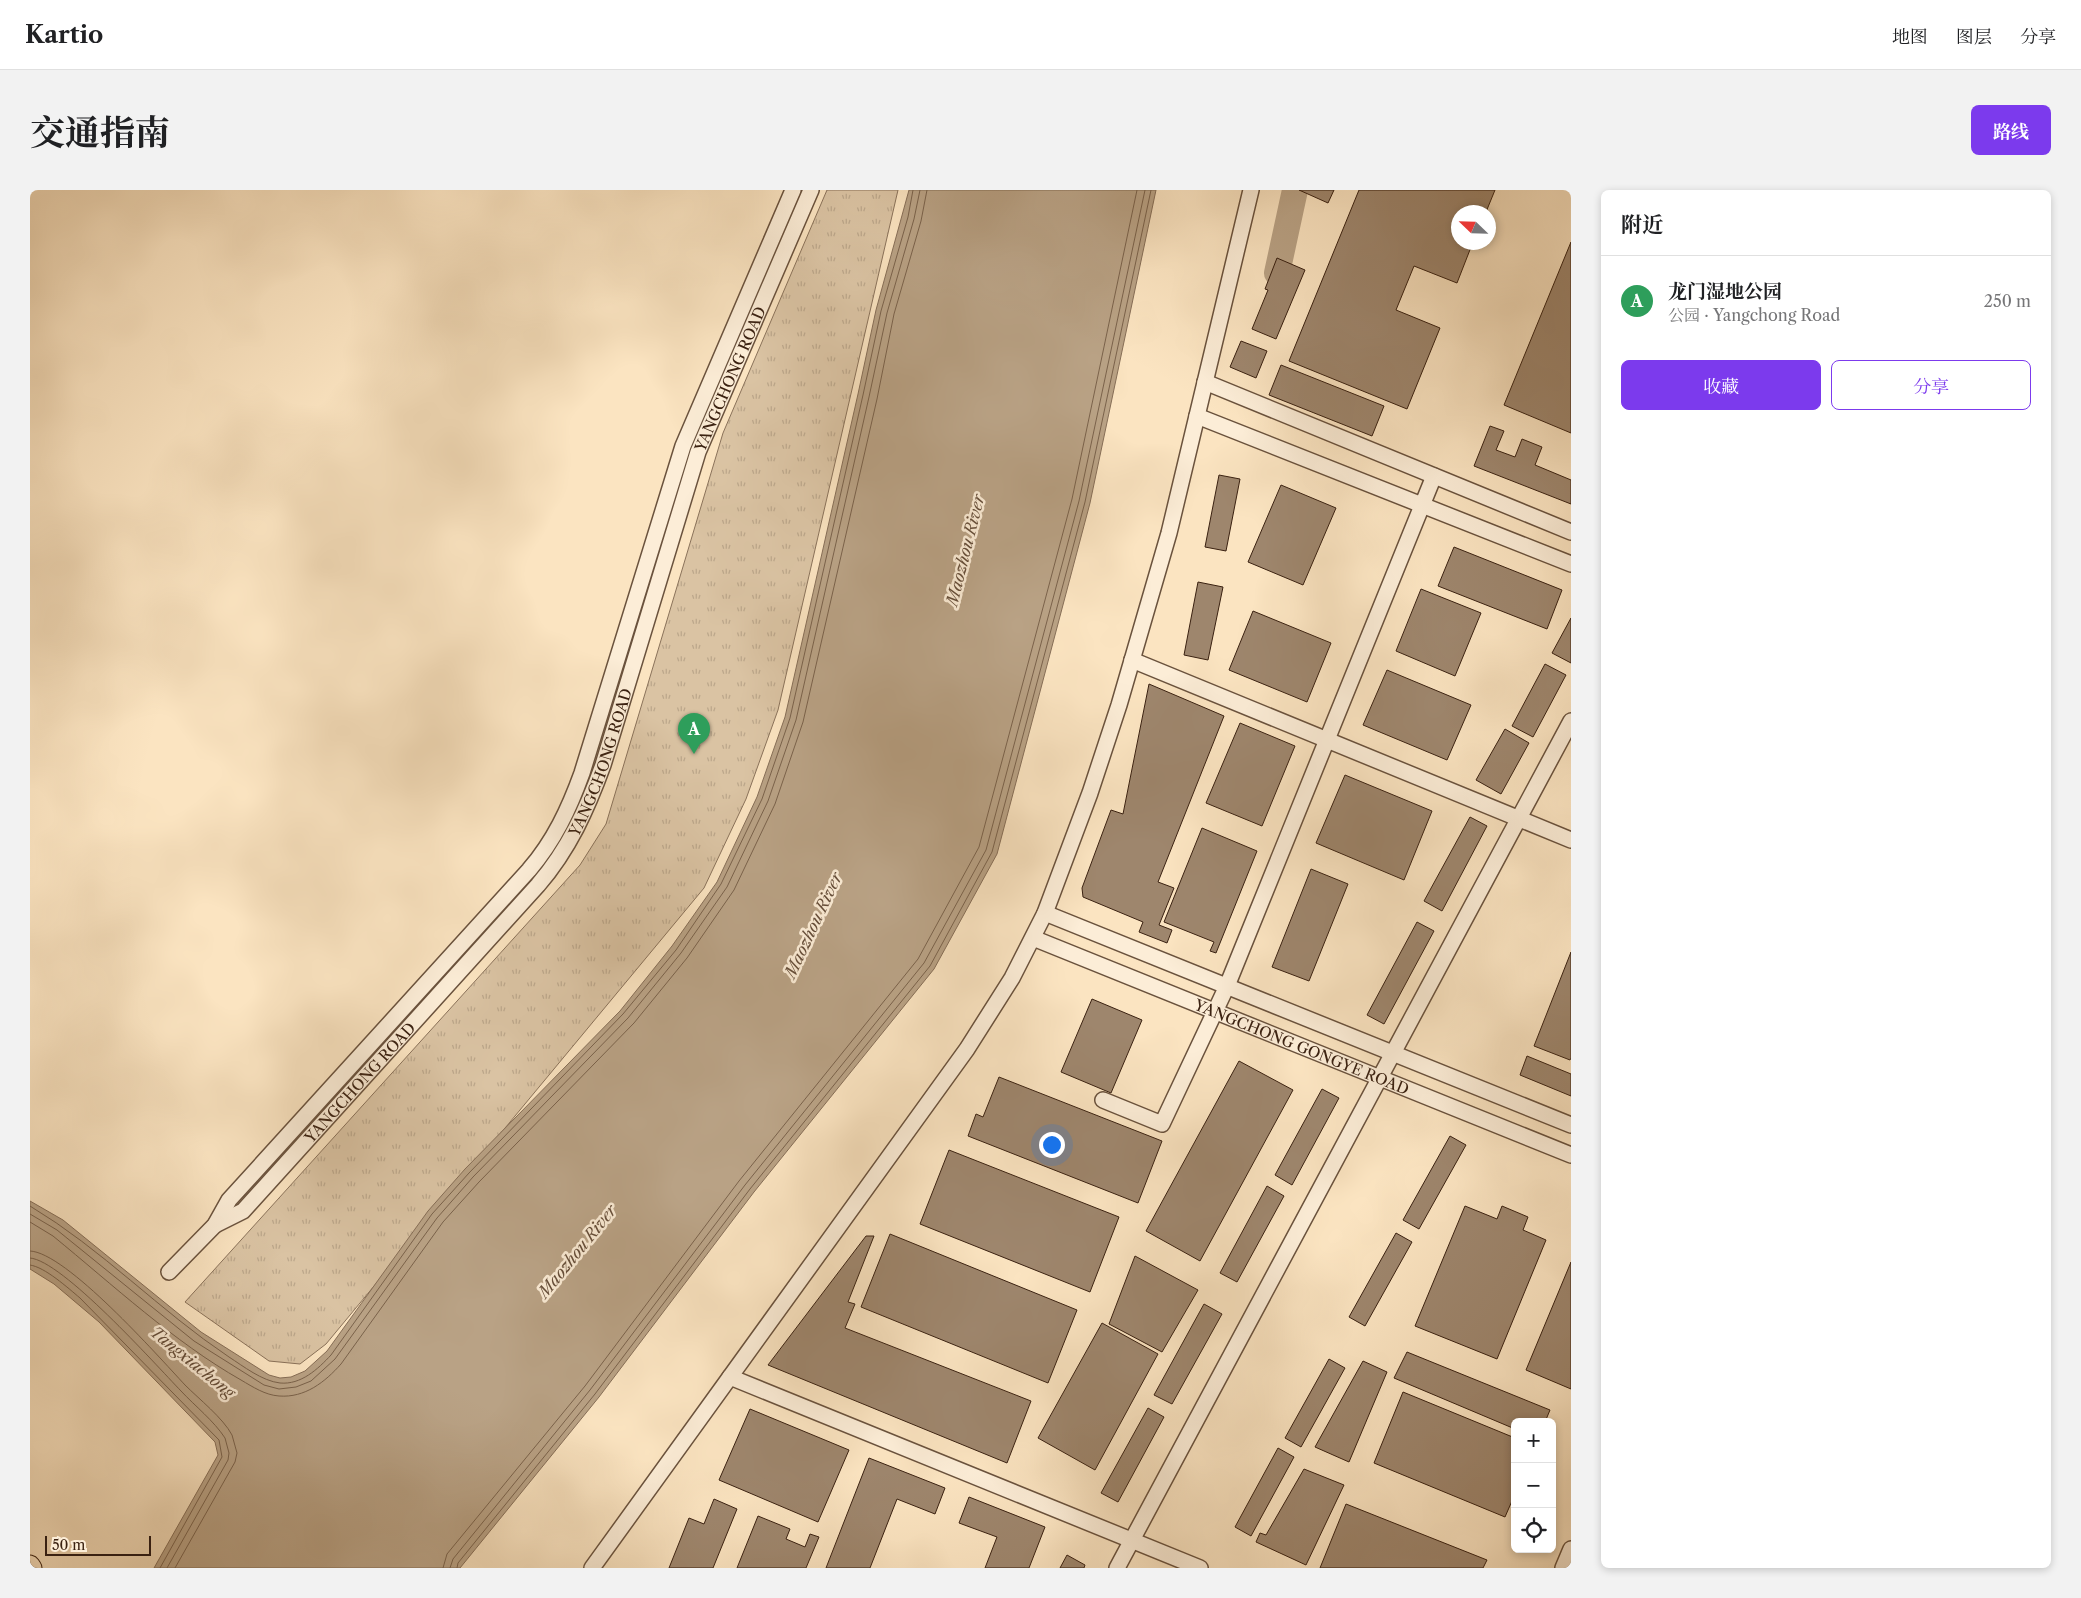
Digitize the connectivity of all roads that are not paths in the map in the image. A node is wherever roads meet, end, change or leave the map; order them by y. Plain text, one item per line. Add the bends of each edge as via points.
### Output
1 (793, 190) edge
2 (811, 190) edge
3 (1251, 190) edge
4 (1205, 382) junction
5 (1197, 416) junction
6 (1434, 476) junction
7 (1422, 505) junction
8 (1571, 532) edge
9 (1571, 564) edge
10 (1132, 660) junction
11 (1571, 721) edge
12 (1328, 741) junction
13 (1518, 819) junction
14 (1571, 840) edge
15 (1045, 913) junction
16 (1033, 938) junction
17 (1227, 986) junction
18 (1216, 1012) junction
19 (1393, 1053) junction
20 (1380, 1078) junction
21 (1103, 1100) dead end
22 (1571, 1125) edge
23 (1571, 1155) edge
24 (215, 1225) junction
25 (170, 1272) dead end
26 (730, 1378) junction
27 (1132, 1540) junction
28 (1571, 1548) edge
29 (30, 1565) edge
30 (32, 1568) edge
31 (592, 1568) edge
32 (1117, 1568) edge
33 (1200, 1568) edge
34 (1563, 1568) edge

1 - 24 street, YANGCHONG ROAD via 683,446 582,773 554,836 529,870 229,1200
2 - 24 street, YANGCHONG ROAD via 701,444 602,765 586,810 568,846 538,885 243,1211
3 - 4 street
4 - 5 street
4 - 6 street
5 - 7 street
5 - 10 street via 1169,533
6 - 7 street
6 - 8 street
7 - 9 street
7 - 12 street
10 - 12 street
10 - 15 street via 1090,793
11 - 13 street
12 - 13 street
12 - 17 street
13 - 14 street
13 - 19 street
15 - 16 street
15 - 17 street, YANGCHONG GONGYE ROAD
16 - 18 street, YANGCHONG GONGYE ROAD
16 - 26 street via 967,1049
17 - 18 street
17 - 19 street, YANGCHONG GONGYE ROAD
18 - 20 street, YANGCHONG GONGYE ROAD
18 - 21 street via 1162,1124
19 - 20 street
19 - 22 street, YANGCHONG GONGYE ROAD
20 - 23 street, YANGCHONG GONGYE ROAD
20 - 27 street
24 - 25 street, YANGCHONG ROAD
26 - 27 street
26 - 31 street
27 - 32 street
27 - 33 street
28 - 34 street
29 - 30 main road

